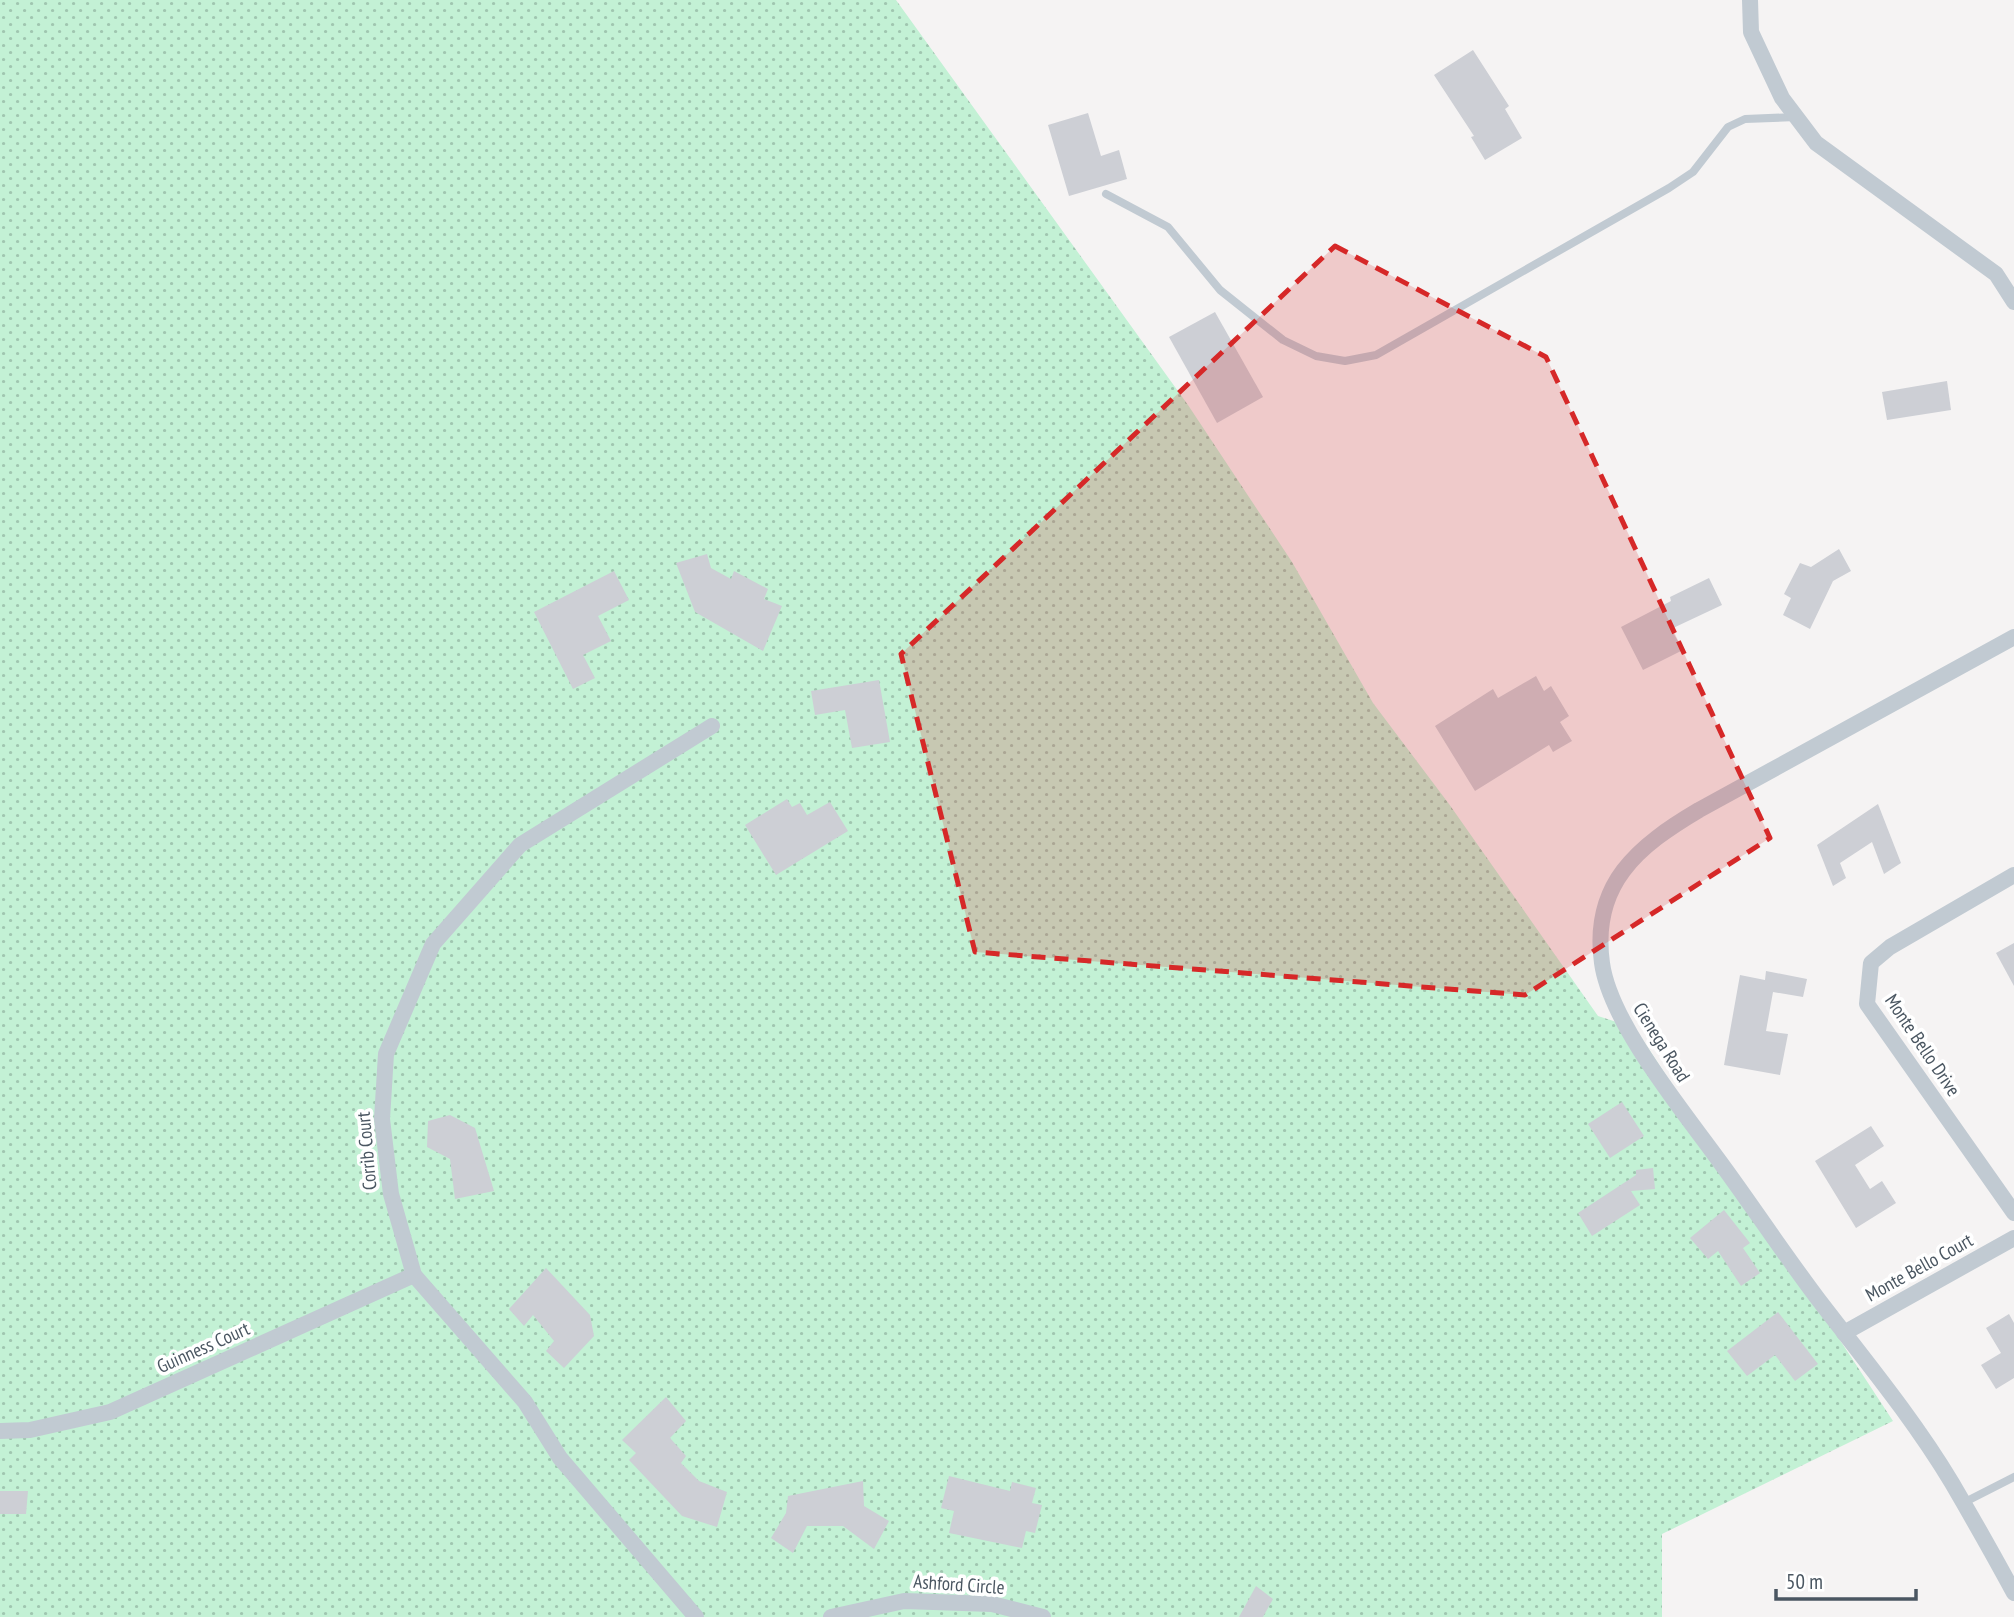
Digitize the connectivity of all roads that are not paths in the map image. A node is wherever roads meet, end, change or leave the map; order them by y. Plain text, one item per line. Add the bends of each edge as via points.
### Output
1 (1750, 0) edge
2 (1796, 117) junction
3 (1106, 194) dead end
4 (2014, 302) edge
5 (2014, 637) edge
6 (712, 726) dead end
7 (2014, 875) edge
8 (2014, 1213) edge
9 (2014, 1238) edge
10 (414, 1275) junction
11 (1844, 1332) junction
12 (0, 1431) edge
13 (2014, 1477) edge
14 (1963, 1503) junction
15 (2014, 1593) edge
16 (696, 1617) edge
17 (831, 1617) edge
18 (1043, 1617) edge

1 - 2 street via 1751,32
2 - 3 lane via 1745,119 1728,127 1693,172 1669,188 1376,355 1345,360 1316,356 1283,340 1220,290 1168,227
2 - 4 street via 1816,143 1996,274
5 - 11 street, Cienega Road via 1663,832 1628,861 1606,905 1601,962 1622,1020 1678,1106
6 - 10 street, Corrib Court via 520,845 433,944 386,1054 382,1119 391,1194
7 - 8 street, Monte Bello Drive via 1890,947 1871,963 1867,1004
9 - 11 street, Monte Bello Court
10 - 12 street, Guinness Court via 110,1412 30,1430
10 - 16 street, Corrib Court via 525,1402 560,1458
11 - 14 street, Cienega Road via 1911,1422
13 - 14 lane
14 - 15 street, Cienega Road
17 - 18 street, Ashford Circle via 904,1601 992,1604

